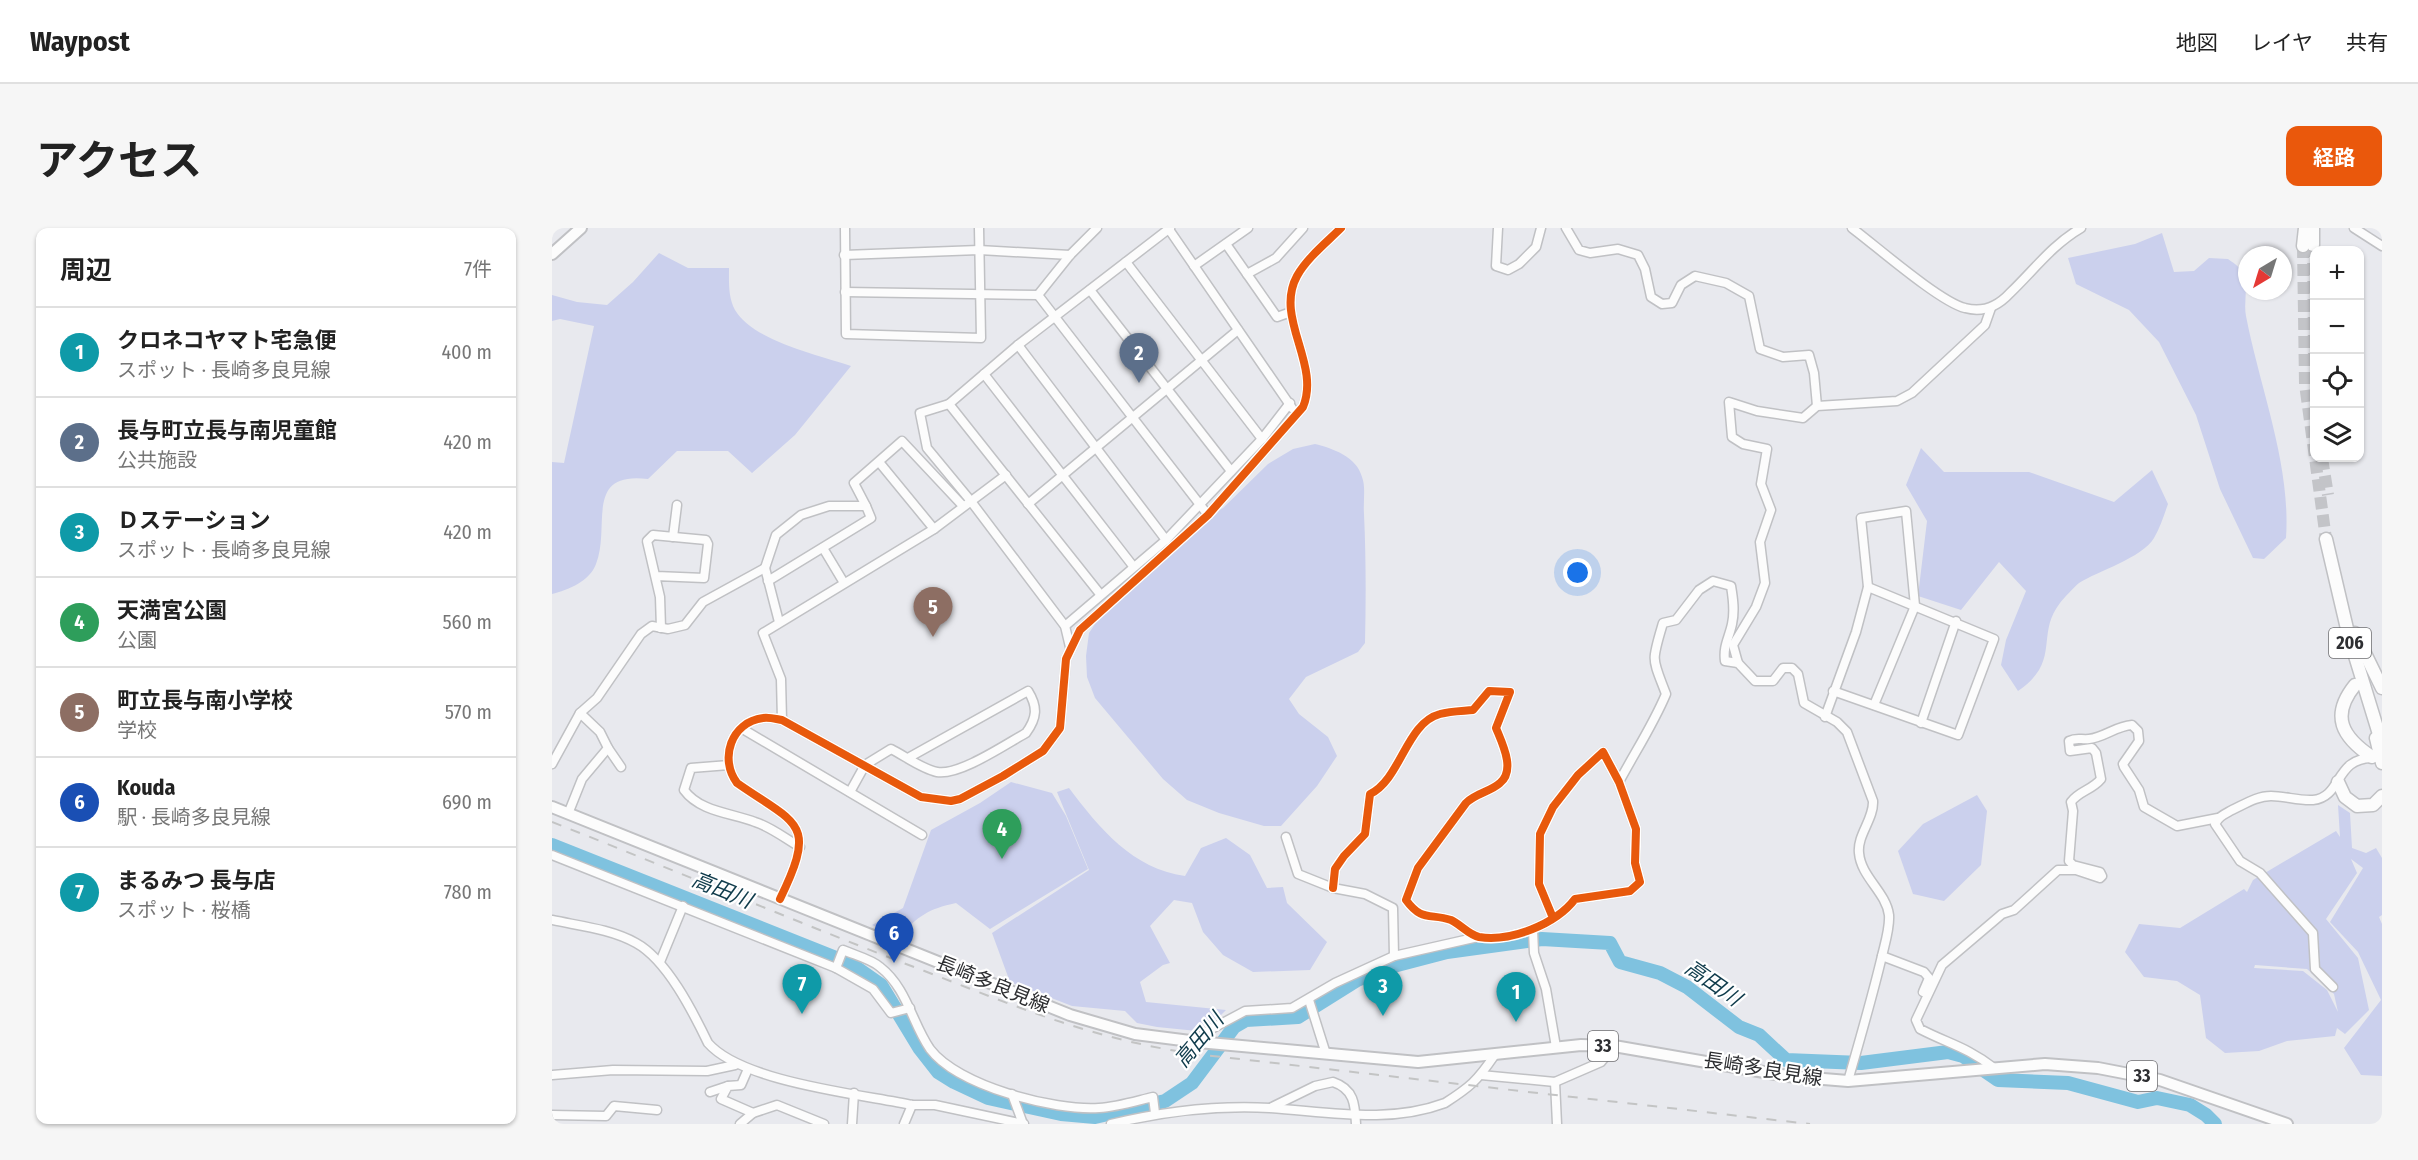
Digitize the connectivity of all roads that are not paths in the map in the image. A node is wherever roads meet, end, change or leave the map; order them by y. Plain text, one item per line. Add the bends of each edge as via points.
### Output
1 (581, 228) edge
2 (844, 228) edge
3 (979, 228) edge
4 (1084, 228) edge
5 (1097, 228) edge
6 (1169, 228) edge
7 (1248, 228) edge
8 (1303, 228) edge
9 (1341, 228) edge
10 (1498, 228) edge
11 (1541, 228) edge
12 (1566, 228) edge
13 (1852, 228) edge
14 (2081, 228) edge
15 (2354, 228) edge
16 (1084, 239) junction
17 (1226, 244) junction
18 (2382, 246) edge
19 (979, 250) junction
20 (552, 254) edge
21 (844, 255) junction
22 (1070, 255) junction
23 (1126, 262) junction
24 (1194, 266) junction
25 (1247, 274) junction
26 (1090, 290) junction
27 (845, 292) junction
28 (979, 294) junction
29 (1038, 295) junction
30 (1990, 308) junction
31 (1291, 312) junction
32 (1054, 318) junction
33 (1238, 330) junction
34 (1018, 345) junction
35 (1202, 359) junction
36 (984, 374) junction
37 (1167, 389) junction
38 (1290, 403) junction
39 (949, 404) junction
40 (1817, 406) junction
41 (1297, 416) junction
42 (1133, 418) junction
43 (1262, 439) junction
44 (1097, 449) junction
45 (879, 462) junction
46 (1231, 471) junction
47 (1006, 475) junction
48 (1063, 478) junction
49 (967, 503) junction
50 (1028, 504) junction
51 (1199, 504) junction
52 (677, 505) dead end
53 (866, 506) junction
54 (1208, 515) junction
55 (934, 530) junction
56 (673, 537) junction
57 (1166, 540) junction
58 (823, 548) junction
59 (1133, 566) junction
60 (765, 568) junction
61 (656, 576) junction
62 (768, 581) junction
63 (844, 583) junction
64 (1868, 587) junction
65 (1100, 594) junction
66 (1915, 606) junction
67 (1956, 621) junction
68 (778, 622) junction
69 (1065, 626) junction
70 (661, 628) junction
71 (2353, 630) junction
72 (1070, 647) junction
73 (1738, 663) junction
74 (2358, 681) junction
75 (2382, 688) edge
76 (1833, 691) junction
77 (1874, 705) junction
78 (580, 713) junction
79 (1825, 717) junction
80 (782, 720) junction
81 (1921, 723) junction
82 (741, 728) junction
83 (2382, 729) edge
84 (2382, 744) edge
85 (608, 748) junction
86 (908, 758) junction
87 (2377, 760) edge
88 (552, 764) edge
89 (729, 765) junction
90 (865, 765) junction
91 (621, 767) dead end
92 (1619, 782) junction
93 (2338, 782) junction
94 (850, 792) junction
95 (2382, 795) edge
96 (552, 807) edge
97 (568, 814) junction
98 (2218, 818) junction
99 (922, 835) dead end
100 (1286, 837) dead end
101 (800, 847) junction
102 (552, 855) edge
103 (1333, 888) junction
104 (780, 899) junction
105 (683, 906) junction
106 (1553, 918) junction
107 (552, 920) edge
108 (1533, 932) junction
109 (1478, 937) junction
110 (1394, 956) junction
111 (1881, 956) junction
112 (660, 962) junction
113 (836, 968) junction
114 (2333, 987) dead end
115 (1309, 1000) junction
116 (910, 1008) junction
117 (1919, 1010) junction
118 (1203, 1043) junction
119 (1614, 1046) junction
120 (1556, 1047) junction
121 (1326, 1054) junction
122 (1494, 1056) junction
123 (735, 1065) junction
124 (748, 1068) junction
125 (1992, 1068) junction
126 (552, 1075) edge
127 (1481, 1075) junction
128 (1849, 1076) junction
129 (1555, 1082) junction
130 (728, 1086) junction
131 (710, 1092) dead end
132 (854, 1093) junction
133 (1012, 1094) junction
134 (912, 1105) junction
135 (1271, 1108) junction
136 (657, 1110) dead end
137 (1155, 1111) junction
138 (753, 1113) junction
139 (552, 1115) edge
140 (1356, 1122) edge
141 (740, 1124) edge
142 (824, 1124) edge
143 (852, 1124) edge
144 (904, 1124) edge
145 (1023, 1124) edge
146 (1111, 1124) edge
147 (1557, 1124) edge
148 (2287, 1124) edge

1 - 20 main road
2 - 21 street
3 - 19 street
4 - 16 street
5 - 16 street
6 - 23 street
6 - 24 street
7 - 17 street
8 - 25 street via 1276,258
9 - 31 street via 1297,275
10 - 11 street via 1496,266 1508,270 1536,247
12 - 40 street via 1580,250 1590,253 1618,249 1638,255 1651,297 1662,304 1672,303 1681,285 1695,276 1726,283 1749,296 1760,348 1783,357 1809,355
13 - 30 street via 1952,303 1977,310
14 - 30 street via 2049,250 2010,293
15 - 18 street
16 - 22 street
17 - 24 street
17 - 25 street
19 - 21 street
19 - 22 street
19 - 28 street
21 - 27 street
22 - 29 street
23 - 26 street
23 - 35 street
24 - 33 street
25 - 31 street via 1277,317
26 - 32 street
26 - 37 street
27 - 28 street
27 - 28 street via 846,334 981,338
28 - 29 street
29 - 32 street
30 - 40 street via 1985,325 1912,393 1897,400
31 - 41 street via 1309,384
32 - 34 street
32 - 42 street
33 - 35 street
33 - 38 street
34 - 36 street
34 - 44 street
35 - 37 street
35 - 43 street
36 - 39 street
36 - 48 street
37 - 42 street
37 - 46 street
38 - 41 street
38 - 43 street
39 - 47 street
39 - 49 street via 920,413 927,448
40 - 73 street via 1803,418 1729,402 1732,437 1743,444 1767,449 1761,484 1771,510 1760,542 1765,583 1756,607 1733,645
41 - 54 street
42 - 44 street
42 - 51 street
43 - 46 street
44 - 48 street
44 - 57 street
45 - 49 street via 902,441
45 - 53 street via 854,483
45 - 55 street
46 - 51 street
47 - 49 street
47 - 50 street
48 - 50 street
48 - 59 street
49 - 55 street
49 - 69 street
50 - 65 street
51 - 54 street
51 - 57 street
52 - 56 street
53 - 58 street via 872,518
53 - 60 street via 829,506 801,515 776,535
54 - 72 street via 1093,617
55 - 63 street
56 - 61 street via 653,535 647,541
56 - 61 street via 706,540 704,578
57 - 59 street
58 - 62 street
58 - 63 street
59 - 65 street
60 - 62 street
60 - 70 street via 703,602 685,625
61 - 70 street
62 - 68 street
63 - 68 street
64 - 66 street
64 - 66 street via 1861,518 1906,512
64 - 76 street
65 - 69 street
66 - 67 street
66 - 77 street
67 - 81 street
67 - 81 street via 1994,639 1960,733
68 - 80 street via 763,633 782,679
69 - 72 street
70 - 78 street via 652,626 641,634 597,698
71 - 74 highway, 206 via 2330,538
71 - 75 highway
71 - 83 highway, 206
72 - 90 street via 1059,728 1043,751 1004,777 960,799 930,800
73 - 79 street via 1755,681 1773,681 1782,668 1792,668 1798,674 1804,703
73 - 92 street via 1725,661 1734,600 1731,586 1713,580 1692,598 1676,620 1663,623 1653,657 1666,694
74 - 84 highway, 206
74 - 87 highway
74 - 87 highway via 2342,704 2343,724 2350,739
76 - 77 street
76 - 79 street
77 - 81 street
78 - 85 street via 600,732
78 - 88 street
79 - 111 street via 1846,732 1873,801 1874,810 1858,855 1889,915
80 - 82 street via 764,718
80 - 90 street
82 - 89 street via 731,742
82 - 94 street
85 - 91 street
85 - 97 street via 582,779
86 - 86 street via 936,772 951,773 1026,733 1033,722 1035,702 1028,691
86 - 90 street via 891,749
87 - 93 street via 2350,764
89 - 101 street via 737,783 788,815
89 - 101 street via 691,768 684,790 691,799 724,814 757,822
90 - 94 street
92 - 106 street via 1636,829 1635,863 1640,882 1630,891 1575,898
92 - 106 street via 1603,752 1597,755 1553,807 1544,824 1538,845 1539,884
93 - 95 highway via 2345,797 2357,806 2373,805
93 - 98 street via 2316,800 2270,796 2253,799
94 - 99 street
96 - 97 main road, 長崎多良見線 / 33
97 - 104 main road, 長崎多良見線 / 33
98 - 114 street via 2215,824 2240,861 2260,873 2313,933 2315,969
98 - 117 street via 2177,826 2144,807 2123,764 2139,741 2138,730 2132,724 2090,739 2069,741 2070,751 2092,748 2101,779 2071,802 2069,861 2102,876 2058,870 2014,910 2001,914 1942,965
100 - 103 street via 1298,874
101 - 104 street
102 - 105 street
103 - 109 street via 1335,869 1365,834 1370,794 1381,788 1415,732 1437,714 1473,710 1489,691 1510,692 1496,728 1506,753 1507,772 1500,783 1466,803 1418,868 1406,900 1425,917 1450,920
103 - 110 street via 1365,894 1393,908
104 - 118 main road, 長崎多良見線 / 33 via 1070,1015 1135,1034
105 - 112 street
105 - 113 street
106 - 108 street
107 - 112 street via 616,934 638,944
108 - 109 street
108 - 120 street
109 - 110 street
110 - 115 street via 1335,983
111 - 117 street via 1924,972 1929,978
111 - 128 street
112 - 123 street via 708,1043
113 - 116 street via 873,989 891,1013
113 - 116 street via 843,950 879,966
115 - 118 street via 1292,1008 1245,1011 1204,1033
115 - 121 street
116 - 133 street via 932,1051 948,1067 990,1088
117 - 125 street via 1916,1020 1920,1029 1962,1046
118 - 121 main road, 長崎多良見線 / 33
119 - 120 main road, 長崎多良見線 / 33
119 - 128 main road, 長崎多良見線 / 33 via 1787,1076
119 - 129 street via 1600,1062
120 - 122 main road, 長崎多良見線 / 33
121 - 122 main road, 長崎多良見線 / 33 via 1418,1062
122 - 127 street
123 - 124 street
123 - 126 street via 707,1071 613,1070
124 - 130 street via 741,1085
124 - 132 street via 770,1077
125 - 128 main road, 長崎多良見線 / 33
125 - 148 main road, 長崎多良見線 / 33 via 2045,1064 2122,1072 2199,1092
127 - 129 street
127 - 140 street via 1472,1086 1429,1113 1395,1122
129 - 147 street
130 - 131 street
130 - 138 street via 721,1099
132 - 134 street
132 - 143 street
133 - 137 street via 1078,1108 1101,1108 1153,1097
133 - 145 street
134 - 144 street
134 - 145 street via 935,1105
135 - 137 street via 1204,1106
135 - 140 street
135 - 140 street via 1315,1086 1333,1082 1350,1093
136 - 139 street via 614,1106 606,1116
137 - 146 street
138 - 141 street
138 - 142 street via 777,1105

